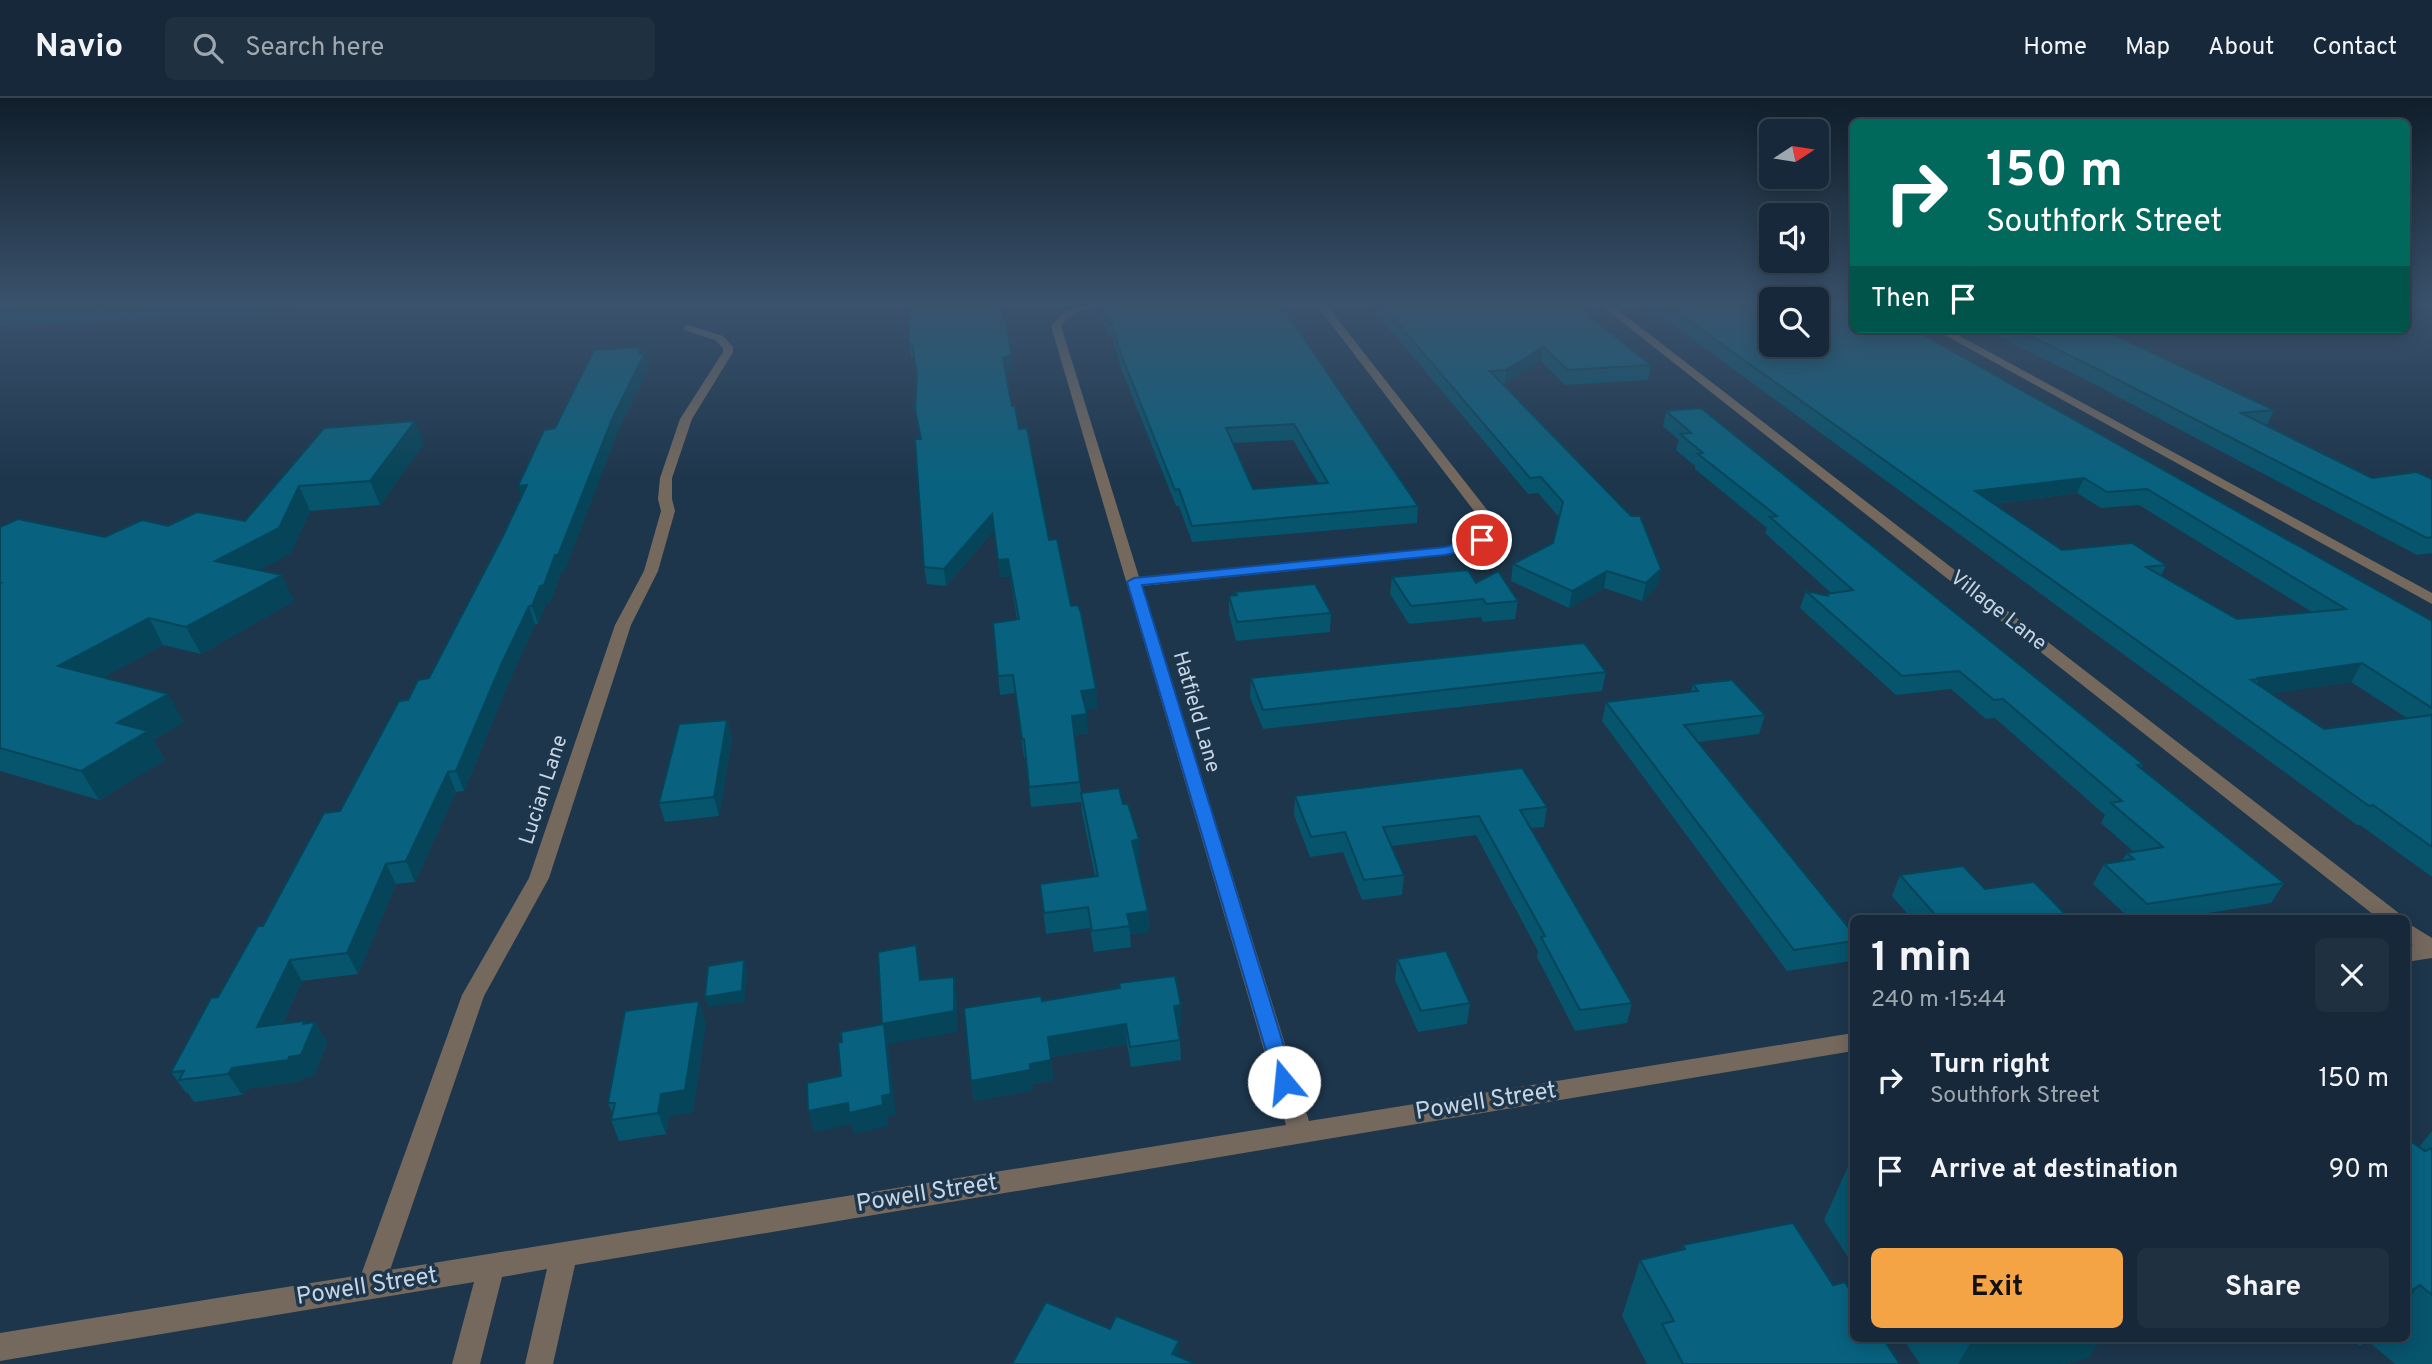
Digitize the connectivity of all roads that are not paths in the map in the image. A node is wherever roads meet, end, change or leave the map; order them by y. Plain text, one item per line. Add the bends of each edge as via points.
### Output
1 (722, 362) edge
2 (1067, 362) edge
3 (1365, 362) edge
4 (1679, 362) edge
5 (1999, 362) edge
6 (1134, 582) junction
7 (2432, 599) edge
8 (2388, 915) edge
9 (2410, 932) edge
10 (2432, 950) edge
11 (2410, 953) edge
12 (1850, 1042) edge
13 (1300, 1132) junction
14 (564, 1254) junction
15 (491, 1267) junction
16 (370, 1287) junction
17 (0, 1347) edge
18 (466, 1364) edge
19 (539, 1364) edge

1 - 16 street, Lucian Lane via 686,419 666,478 668,511 651,571 622,625 539,878 472,995
2 - 6 street, Hatfield Lane
3 - 6 street via 1488,520 1482,540 1445,551
4 - 8 street, Village Lane
5 - 7 street
6 - 13 street, Hatfield Lane
9 - 10 street
10 - 11 street
12 - 13 street, Powell Street
13 - 14 street, Powell Street
14 - 15 street, Powell Street
14 - 19 street
15 - 16 street, Powell Street
15 - 18 street
16 - 17 street, Powell Street

